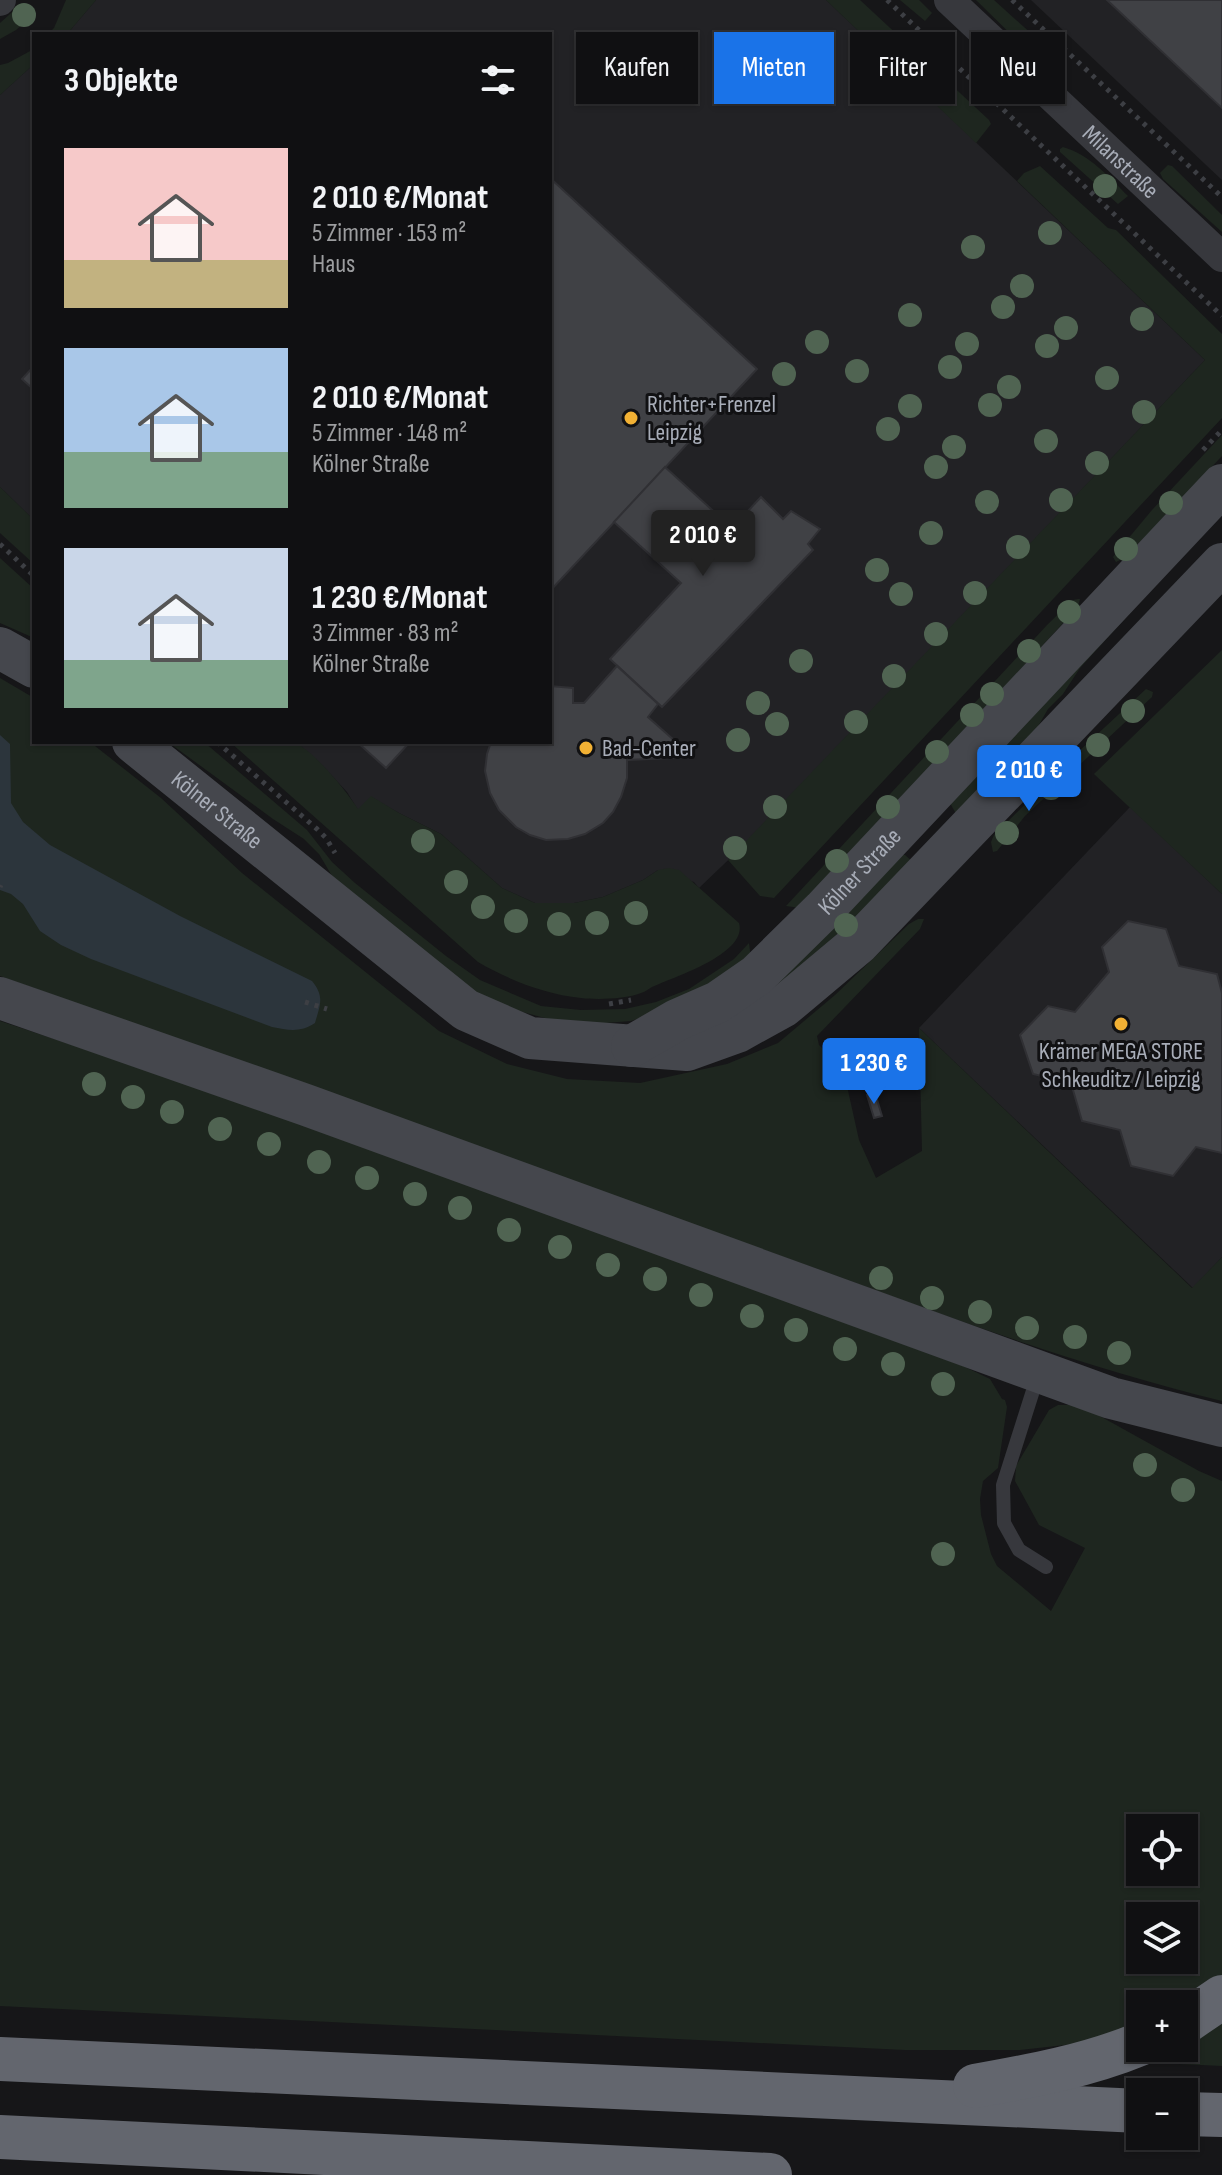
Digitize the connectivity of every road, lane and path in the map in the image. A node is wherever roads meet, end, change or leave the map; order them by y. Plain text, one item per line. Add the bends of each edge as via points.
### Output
1 (887, 0) edge
2 (949, 0) edge
3 (1012, 0) edge
4 (1222, 197) edge
5 (1222, 257) edge
6 (1222, 316) edge
7 (1222, 430) edge
8 (1211, 469) edge
9 (0, 544) edge
10 (1222, 564) edge
11 (32, 574) edge
12 (0, 648) edge
13 (32, 666) edge
14 (135, 744) edge
15 (219, 744) edge
16 (345, 863) dead end
17 (0, 998) edge
18 (636, 1000) dead end
19 (305, 1002) dead end
20 (597, 1004) dead end
21 (327, 1009) dead end
22 (632, 1046) junction
23 (1040, 1371) junction
24 (1111, 1398) junction
25 (1222, 1426) edge
26 (1222, 1452) edge
27 (1046, 1567) dead end
28 (1222, 1997) edge
29 (1198, 2013) edge
30 (1126, 2050) edge
31 (0, 2059) edge
32 (902, 2100) junction
33 (1126, 2110) edge
34 (1198, 2114) edge
35 (1222, 2115) edge
36 (0, 2137) edge
37 (770, 2175) edge

1 - 6 path
2 - 5 street, Milanstraße
3 - 4 path
7 - 8 path
8 - 22 street, Kölner Straße via 823,910 757,975 718,1002
9 - 11 path
10 - 22 street, Kölner Straße via 858,944 784,1006 737,1032 687,1050
12 - 13 street
14 - 22 street, Kölner Straße via 466,1010 530,1038
15 - 16 path via 317,829
17 - 23 street
18 - 20 path
19 - 21 path
23 - 24 street
23 - 27 lane via 1003,1485 1004,1523 1019,1550
24 - 25 street
24 - 26 street
28 - 29 highway
30 - 32 highway via 1058,2071
31 - 32 highway
32 - 33 highway
34 - 35 highway
36 - 37 highway

